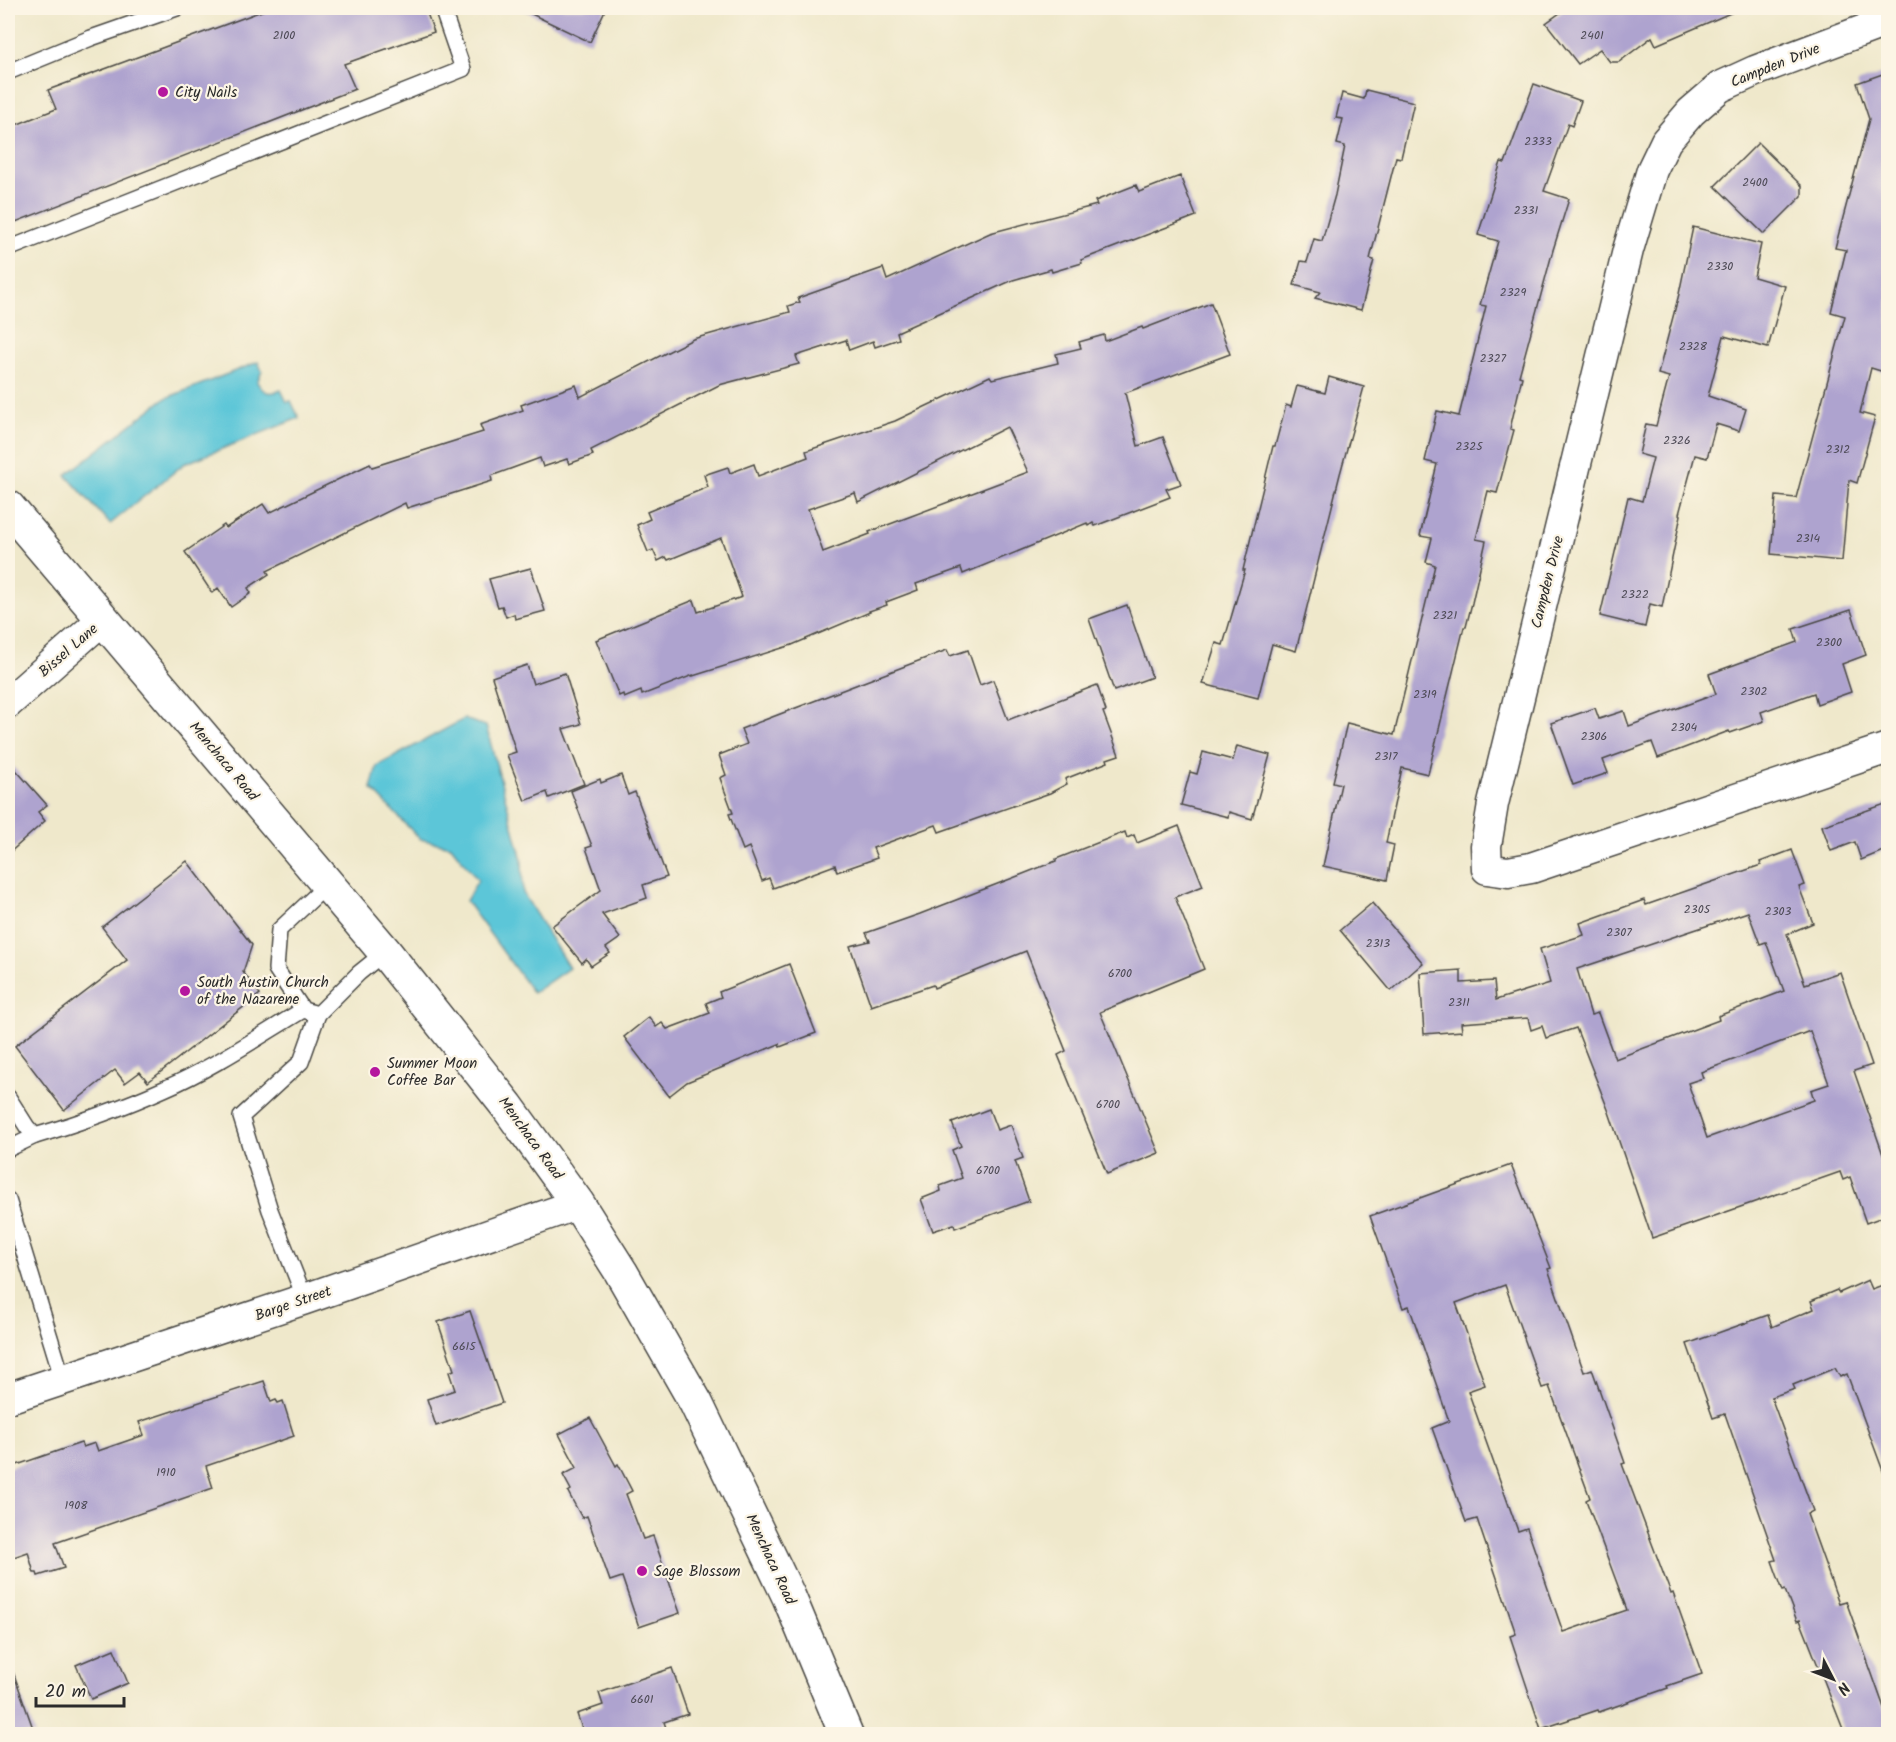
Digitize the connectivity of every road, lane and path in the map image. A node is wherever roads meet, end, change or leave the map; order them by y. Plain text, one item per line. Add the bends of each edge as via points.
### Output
1 (177, 8) edge
2 (442, 8) edge
3 (1888, 21) edge
4 (8, 72) edge
5 (8, 249) edge
6 (8, 507) edge
7 (102, 620) junction
8 (8, 703) edge
9 (1888, 748) edge
10 (328, 884) junction
11 (385, 952) junction
12 (311, 1012) junction
13 (8, 1097) edge
14 (35, 1136) junction
15 (8, 1149) edge
16 (8, 1200) edge
17 (578, 1203) junction
18 (305, 1299) junction
19 (63, 1380) junction
20 (8, 1398) edge
21 (846, 1734) edge

1 - 4 lane
2 - 5 lane via 463,69
3 - 9 street, Campden Drive via 1720,87 1666,141 1652,170 1628,250 1493,804 1486,846 1487,869 1508,872 1531,868
6 - 7 main road, Menchaca Road
7 - 8 street, Bissel Lane
7 - 10 main road, Menchaca Road
10 - 11 main road, Menchaca Road
10 - 12 lane via 279,930 276,969
11 - 12 lane
11 - 17 main road, Menchaca Road via 495,1090
12 - 14 lane via 166,1089 89,1120
12 - 18 lane via 301,1062 241,1117 270,1210
13 - 14 lane
14 - 15 lane
16 - 19 lane
17 - 18 street, Barge Street
17 - 21 main road, Menchaca Road via 702,1413 789,1597
18 - 19 street, Barge Street
19 - 20 street, Barge Street

